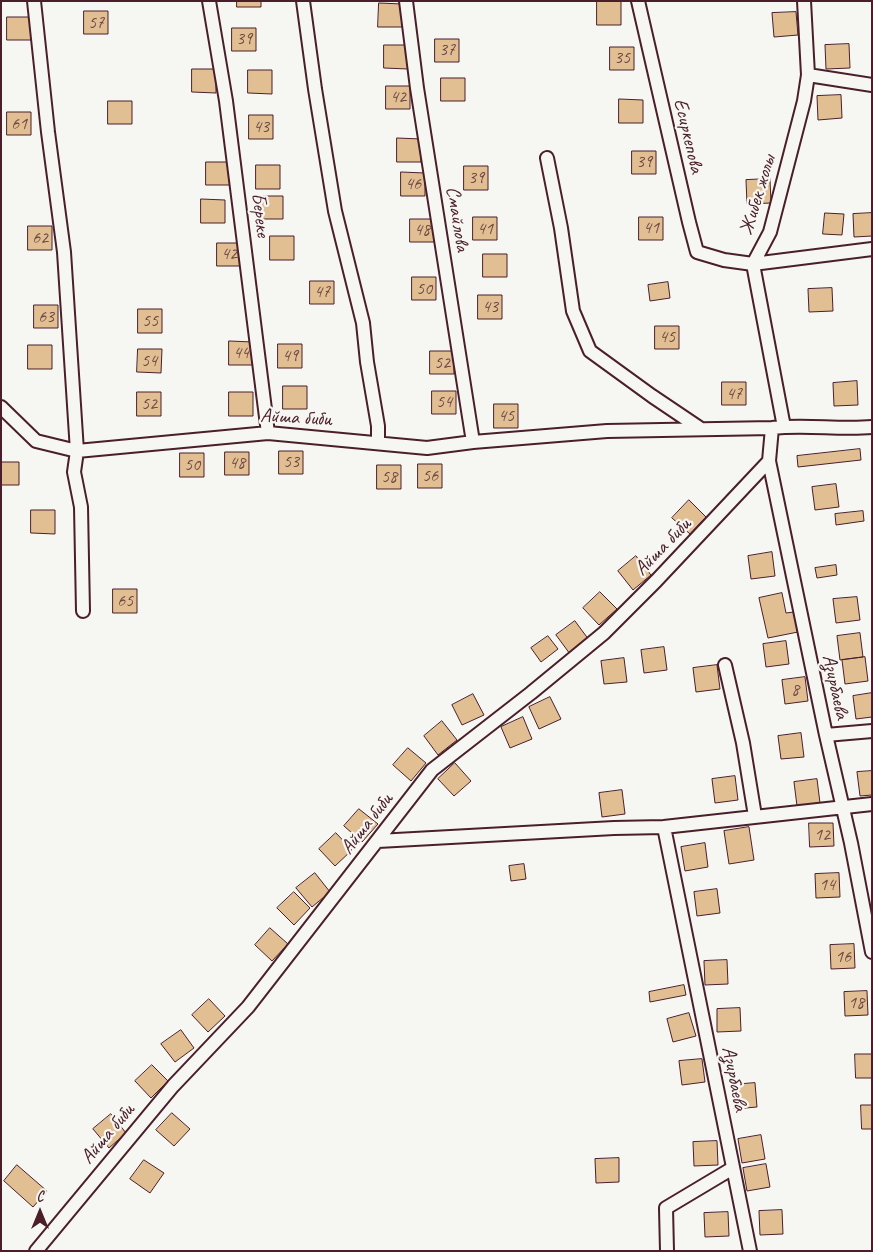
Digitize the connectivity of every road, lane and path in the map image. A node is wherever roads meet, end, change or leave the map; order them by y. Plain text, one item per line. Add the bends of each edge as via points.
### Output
1 (34, 1) edge
2 (209, 1) edge
3 (303, 1) edge
4 (406, 1) edge
5 (638, 1) edge
6 (804, 1) edge
7 (808, 75) junction
8 (872, 85) edge
9 (547, 158) dead end
10 (872, 249) edge
11 (753, 264) junction
12 (1, 406) edge
13 (872, 426) edge
14 (778, 428) junction
15 (702, 430) junction
16 (268, 433) junction
17 (473, 442) junction
18 (378, 443) junction
19 (77, 451) junction
20 (769, 461) junction
21 (83, 611) dead end
22 (725, 665) dead end
23 (872, 731) edge
24 (826, 735) junction
25 (872, 804) edge
26 (841, 807) junction
27 (755, 816) junction
28 (664, 827) junction
29 (378, 840) junction
30 (872, 952) edge
31 (732, 1168) junction
32 (36, 1251) edge
33 (667, 1251) edge
34 (750, 1251) edge

1 - 19 street via 64,252
2 - 16 street, Береке via 226,101
3 - 18 street via 335,211 364,323
4 - 17 street, Смайлова
5 - 11 street, Есиркепова via 698,252
6 - 7 street, Жибек жолы
7 - 8 street
7 - 11 street, Жибек жолы via 770,232
9 - 15 street via 573,311 590,351
10 - 11 street
11 - 14 street, Жибек жолы
12 - 19 street, Айша биби via 36,441
13 - 14 street, Айша биби via 849,429
14 - 15 street, Айша биби
14 - 20 street, Азирбаева
15 - 17 street, Айша биби via 606,431
16 - 18 street, Айша биби
16 - 19 street, Айша биби
17 - 18 street, Айша биби via 427,448
19 - 21 street via 74,472 81,507
20 - 24 street, Азирбаева
20 - 29 street, Айша биби via 604,633 432,770
22 - 27 street
23 - 24 street
24 - 26 street, Азирбаева
25 - 26 street
26 - 27 street
26 - 30 street, Азирбаева
27 - 28 street
28 - 29 street
28 - 31 street, Азирбаева
29 - 32 street, Айша биби via 248,1008 173,1086
31 - 33 street via 666,1208
31 - 34 street, Азирбаева

